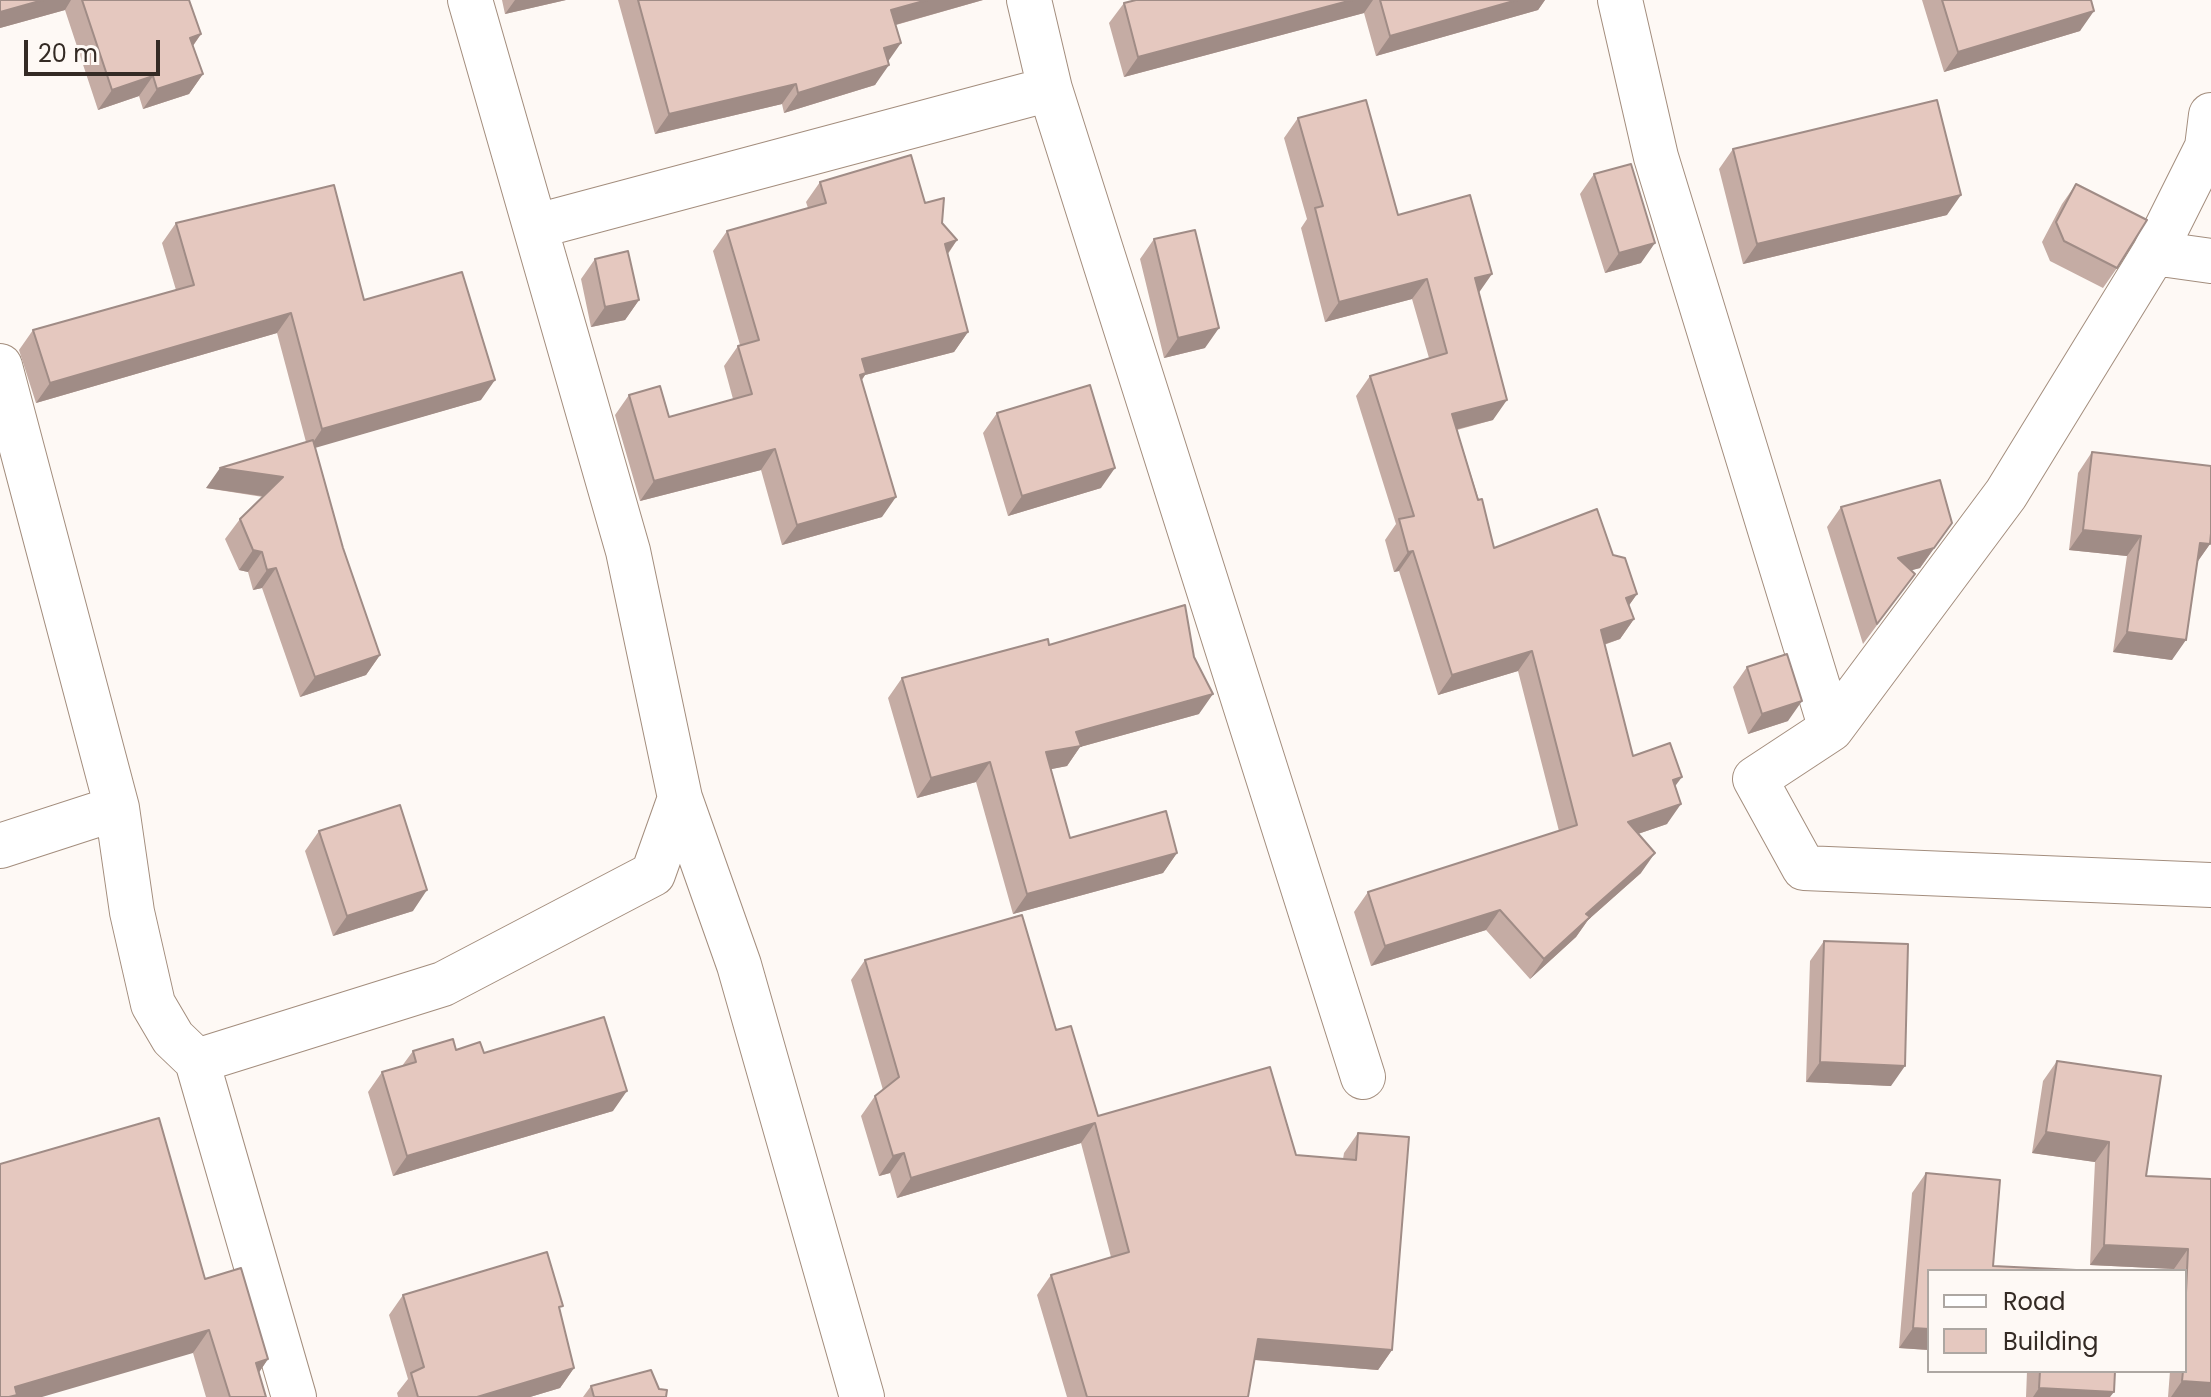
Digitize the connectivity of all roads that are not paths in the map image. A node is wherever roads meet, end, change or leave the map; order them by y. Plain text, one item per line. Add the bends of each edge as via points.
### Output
1 (470, 0) edge
2 (1029, 0) edge
3 (1620, 0) edge
4 (1050, 89) junction
5 (2210, 135) edge
6 (537, 226) junction
7 (2154, 253) junction
8 (2211, 261) edge
9 (0, 366) edge
10 (1831, 729) junction
11 (680, 798) junction
12 (117, 808) junction
13 (0, 846) edge
14 (653, 874) junction
15 (2211, 885) edge
16 (718, 907) junction
17 (197, 1061) junction
18 (1363, 1077) dead end
19 (294, 1397) edge
20 (862, 1397) edge

1 - 6 street
2 - 4 street
3 - 10 street via 1656,157
4 - 6 street
4 - 18 street
5 - 7 street
6 - 11 street via 628,551
7 - 8 street
7 - 10 street via 2006,494
9 - 12 street
10 - 15 street via 1755,779 1804,868
11 - 14 street
11 - 16 street
12 - 13 street
12 - 17 street via 132,912 153,1004 173,1038
14 - 16 street
14 - 17 street via 443,984
16 - 20 street
17 - 19 street

